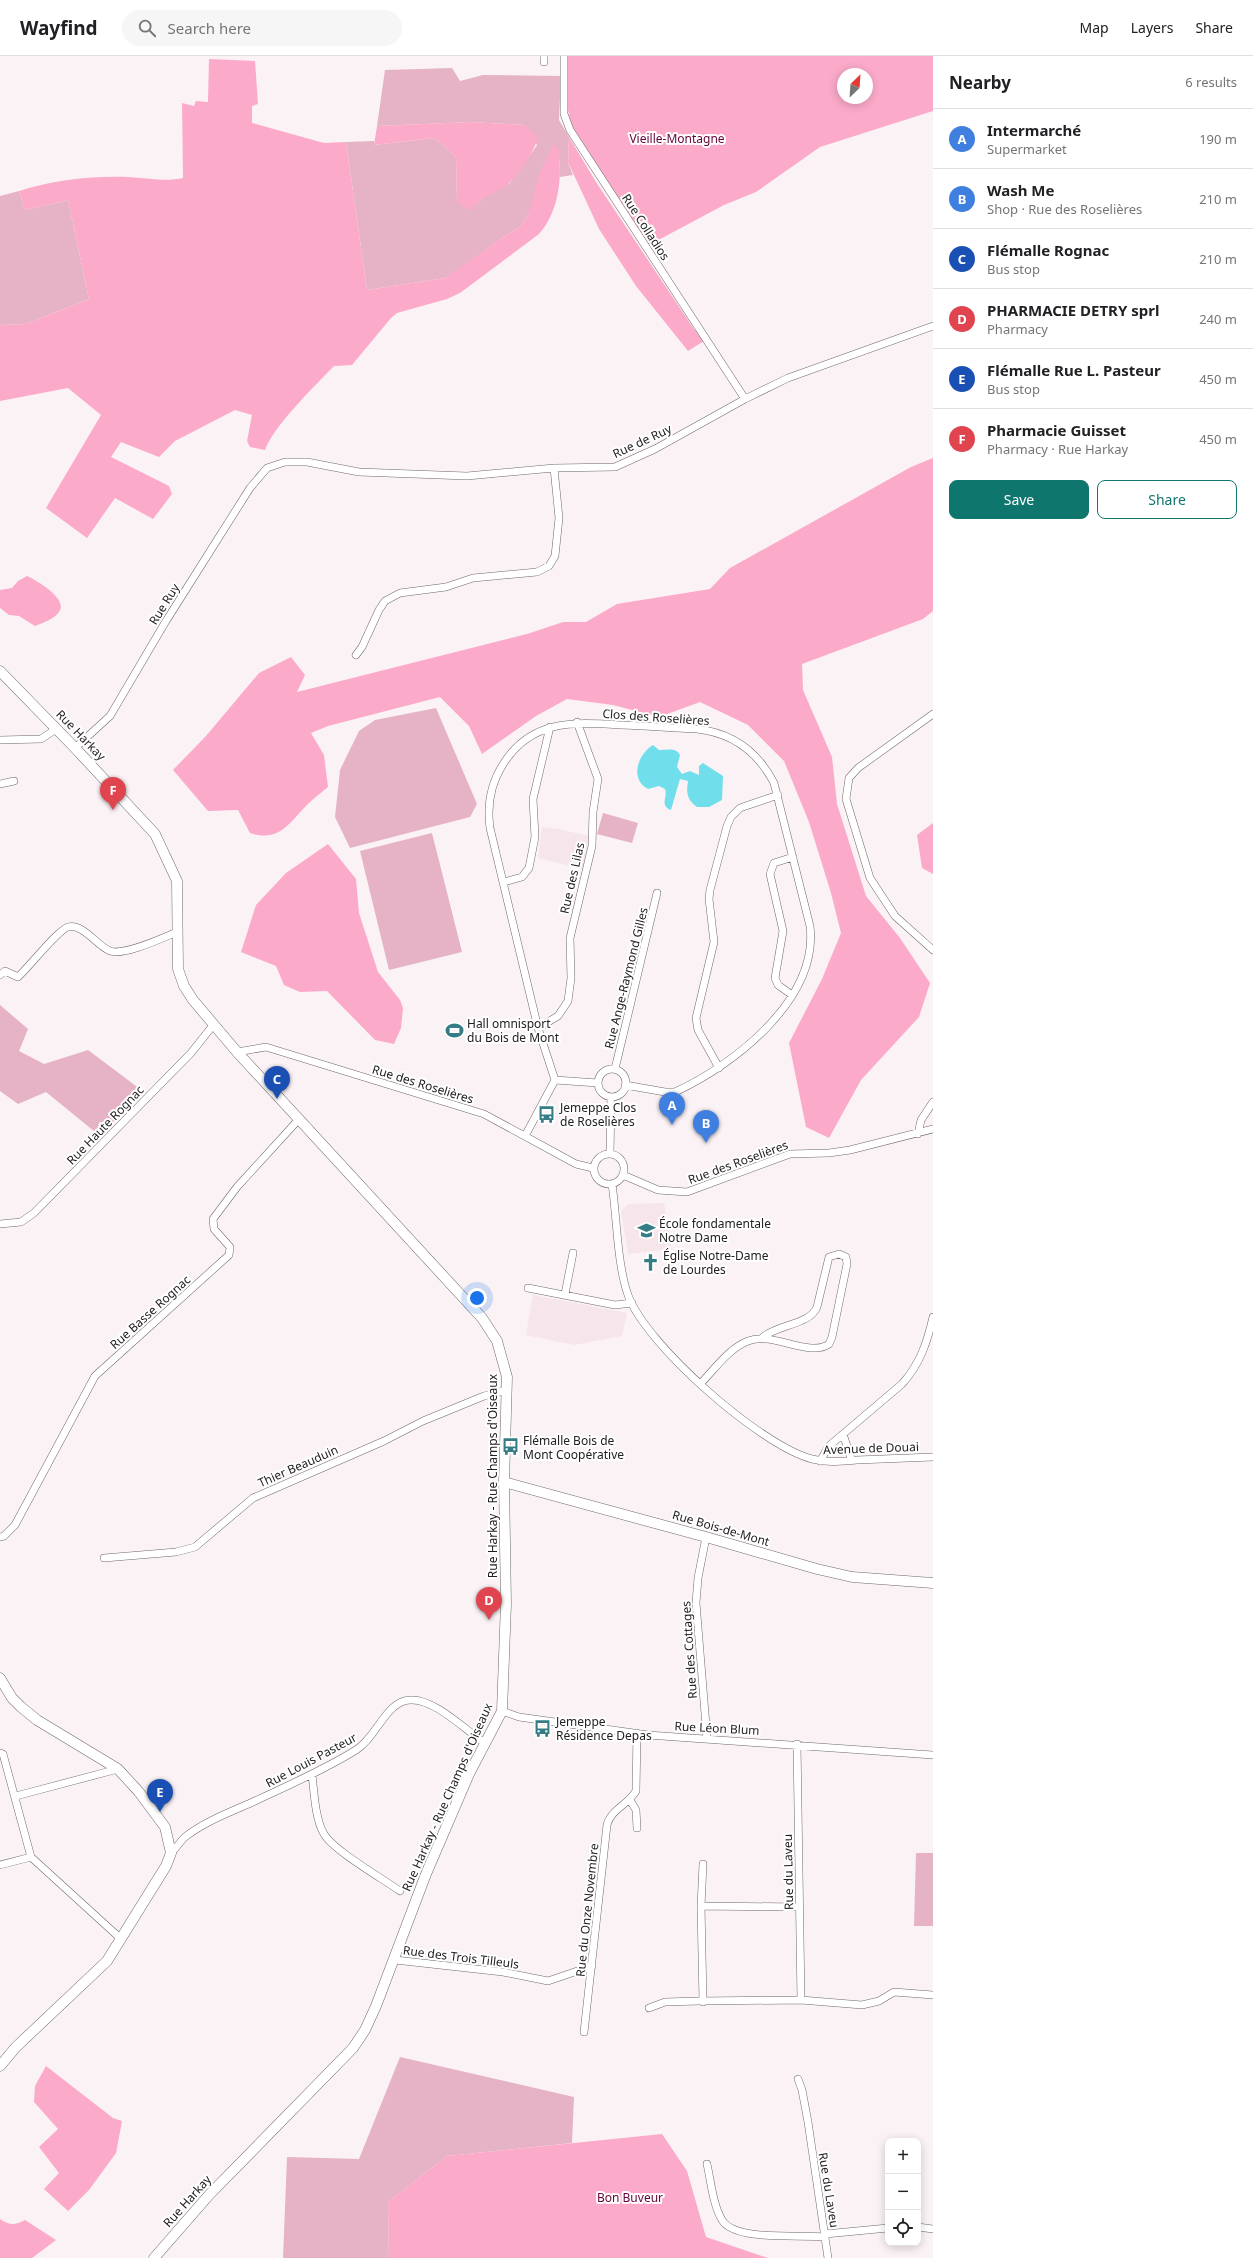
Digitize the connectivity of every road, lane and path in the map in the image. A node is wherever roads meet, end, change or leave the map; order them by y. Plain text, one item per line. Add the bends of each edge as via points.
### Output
1 (564, 56) edge
2 (933, 326) edge
3 (745, 398) junction
4 (267, 468) joint
5 (554, 468) junction
6 (356, 655) dead end
7 (0, 672) edge
8 (933, 714) edge
9 (577, 722) junction
10 (550, 727) junction
11 (56, 728) junction
12 (0, 740) edge
13 (75, 748) junction
14 (14, 781) dead end
15 (0, 784) edge
16 (778, 796) junction
17 (793, 857) junction
18 (177, 881) joint
19 (504, 882) junction
20 (657, 893) dead end
21 (177, 932) junction
22 (933, 950) edge
23 (0, 975) edge
24 (792, 995) junction
25 (214, 1024) junction
26 (538, 1028) junction
27 (237, 1052) junction
28 (718, 1068) junction
29 (615, 1069) junction
30 (556, 1080) junction
31 (598, 1083) junction
32 (625, 1085) junction
33 (611, 1096) junction
34 (933, 1102) edge
35 (300, 1118) junction
36 (933, 1130) edge
37 (918, 1134) junction
38 (525, 1136) junction
39 (610, 1154) junction
40 (594, 1168) junction
41 (623, 1175) junction
42 (612, 1184) junction
43 (0, 1224) edge
44 (573, 1253) dead end
45 (528, 1288) dead end
46 (565, 1294) junction
47 (632, 1303) junction
48 (933, 1318) edge
49 (763, 1337) junction
50 (700, 1384) junction
51 (507, 1390) junction
52 (843, 1434) junction
53 (933, 1457) edge
54 (852, 1460) junction
55 (820, 1461) junction
56 (504, 1482) junction
57 (0, 1537) edge
58 (706, 1537) junction
59 (104, 1558) dead end
60 (933, 1583) edge
61 (0, 1678) edge
62 (502, 1711) junction
63 (637, 1733) junction
64 (707, 1738) junction
65 (485, 1743) junction
66 (797, 1744) junction
67 (0, 1753) edge
68 (933, 1755) edge
69 (118, 1769) junction
70 (312, 1774) junction
71 (16, 1796) junction
72 (630, 1800) junction
73 (637, 1828) dead end
74 (171, 1853) junction
75 (31, 1857) junction
76 (703, 1864) dead end
77 (0, 1866) edge
78 (400, 1891) dead end
79 (701, 1906) junction
80 (799, 1907) junction
81 (120, 1938) junction
82 (395, 1960) junction
83 (592, 1966) junction
84 (933, 1995) edge
85 (801, 2000) junction
86 (703, 2002) junction
87 (649, 2008) dead end
88 (584, 2032) dead end
89 (0, 2066) edge
90 (798, 2079) dead end
91 (241, 2163) joint
92 (707, 2164) dead end
93 (921, 2227) edge
94 (885, 2228) edge
95 (933, 2229) edge
96 (825, 2236) junction
97 (154, 2258) edge
98 (828, 2258) edge

1 - 3 street, Rue Colladios via 564,114 570,130
2 - 3 street, Rue de Ruy via 788,378
3 - 5 street, Rue de Ruy via 655,449 615,467
4 - 5 street, Rue de Ruy via 284,462 307,462 359,472 467,476
4 - 13 street, Rue Ruy via 250,488 110,716
5 - 6 street via 559,518 555,556 549,566 537,572 473,578 446,587 400,593 382,604
7 - 11 street, Rue Harkay
8 - 22 street via 858,768 849,778 846,799 870,878 895,916
9 - 10 street, Clos des Roselières
9 - 16 street, Clos des Roselières via 697,729 718,733 740,743 754,754 769,774
9 - 26 street, Rue des Lilas via 598,779 592,812 592,846 570,938 571,978 568,1001 558,1016
10 - 19 street via 533,799 534,842 528,871 519,879
10 - 19 street, Clos des Roselières via 532,735 512,752 494,784 490,821
11 - 12 street via 41,739
11 - 13 street, Rue Harkay
13 - 18 street, Rue Harkay via 156,834
14 - 15 street
16 - 17 street, Clos des Roselières
16 - 28 street via 746,805 731,817 711,886 709,899 714,942 696,1022
17 - 24 street, Clos des Roselières via 811,940 806,970
17 - 24 street via 774,863 770,874 783,931 774,978 778,986
18 - 21 street, Rue Harkay - Rue Champs d'Oiseaux
19 - 26 street, Clos des Roselières
20 - 29 street, Rue Ange-Raymond Gilles
21 - 23 street via 124,951 110,951 77,927 69,927 60,931 18,977 5,971
21 - 25 street, Rue Harkay - Rue Champs d'Oiseaux via 180,977 193,1000
24 - 28 street, Clos des Roselières via 760,1035
25 - 27 street, Rue Harkay - Rue Champs d'Oiseaux
25 - 43 street, Rue Haute Rognac via 192,1053 34,1213 21,1222
26 - 30 street, Clos des Roselières
27 - 35 street, Rue Harkay - Rue Champs d'Oiseaux
27 - 38 street, Rue des Roselières via 266,1047 484,1114
28 - 32 street, Clos des Roselières via 670,1093
29 - 31 street via 603,1072
29 - 32 street via 624,1077
30 - 31 street
30 - 38 street
31 - 33 street via 600,1091
32 - 33 street via 619,1094
33 - 39 street
34 - 37 street via 921,1120
35 - 51 street, Rue Harkay - Rue Champs d'Oiseaux via 488,1325 503,1358
35 - 57 street, Rue Basse Rognac via 237,1187 213,1219 214,1229 230,1247 229,1255 95,1376 15,1525
36 - 37 street, Rue des Roselières
37 - 41 street, Rue des Roselières via 850,1150 790,1154 687,1192 658,1190
38 - 40 street, Rue des Roselières via 576,1164
39 - 40 street via 596,1160
39 - 41 street via 621,1161
40 - 42 street via 595,1177 602,1183
41 - 42 street
42 - 47 street, Avenue de Douai via 624,1281
44 - 46 street
45 - 46 street
46 - 47 street via 615,1305
47 - 50 street, Avenue de Douai via 658,1340
48 - 52 street via 923,1353 911,1374
49 - 49 street via 815,1348 829,1344 848,1264 846,1257 839,1254 829,1257 813,1314 770,1331
49 - 50 street via 748,1341 733,1350
50 - 55 street, Avenue de Douai via 771,1439 802,1456
51 - 56 street, Rue Harkay - Rue Champs d'Oiseaux
51 - 59 street, Thier Beauduin via 484,1396 423,1421 384,1441 254,1498 195,1547 176,1552
52 - 54 street
52 - 55 street via 829,1446
53 - 54 street, Avenue de Douai
54 - 55 street, Avenue de Douai
56 - 58 street, Rue Bois-de-Mont
56 - 62 street, Rue Harkay - Rue Champs d'Oiseaux via 506,1603
58 - 60 street, Rue Bois-de-Mont via 852,1577
58 - 64 street, Rue des Cottages via 696,1603
61 - 69 street via 12,1698 37,1720
62 - 63 street, Rue Léon Blum via 519,1717
62 - 65 street, Rue Harkay - Rue Champs d'Oiseaux
63 - 64 street, Rue Léon Blum
63 - 72 street via 637,1781 636,1790
64 - 66 street, Rue Léon Blum
65 - 70 street, Rue Louis Pasteur via 431,1705 416,1700 404,1700 391,1709 365,1744
65 - 82 street, Rue Harkay - Rue Champs d'Oiseaux via 426,1874
66 - 68 street, Rue Léon Blum
66 - 80 street, Rue du Laveu
67 - 71 street via 3,1754
69 - 71 street
69 - 74 street via 165,1827
70 - 74 street, Rue Louis Pasteur via 215,1820 186,1837
70 - 78 street via 320,1823 327,1838 336,1848
71 - 75 street
72 - 73 street via 636,1810
72 - 83 street, Rue du Onze Novembre via 612,1814 607,1825
74 - 81 street via 166,1866
75 - 77 street
75 - 81 street
76 - 79 street
79 - 80 street
79 - 86 street
80 - 85 street, Rue du Laveu
81 - 89 street via 107,1961
82 - 83 street, Rue des Trois Tilleuls via 503,1972 548,1982
82 - 91 street, Rue Harkay - Rue Champs d'Oiseaux via 365,2030 353,2048
83 - 88 street, Rue du Onze Novembre
84 - 85 street via 894,1992 879,2001 862,2005
85 - 86 street
86 - 87 street via 665,2002
90 - 96 street, Rue du Laveu via 808,2122
91 - 97 street, Rue Harkay
92 - 96 street via 720,2216 729,2227 758,2234
93 - 95 street
94 - 96 street
96 - 98 street, Rue du Laveu

